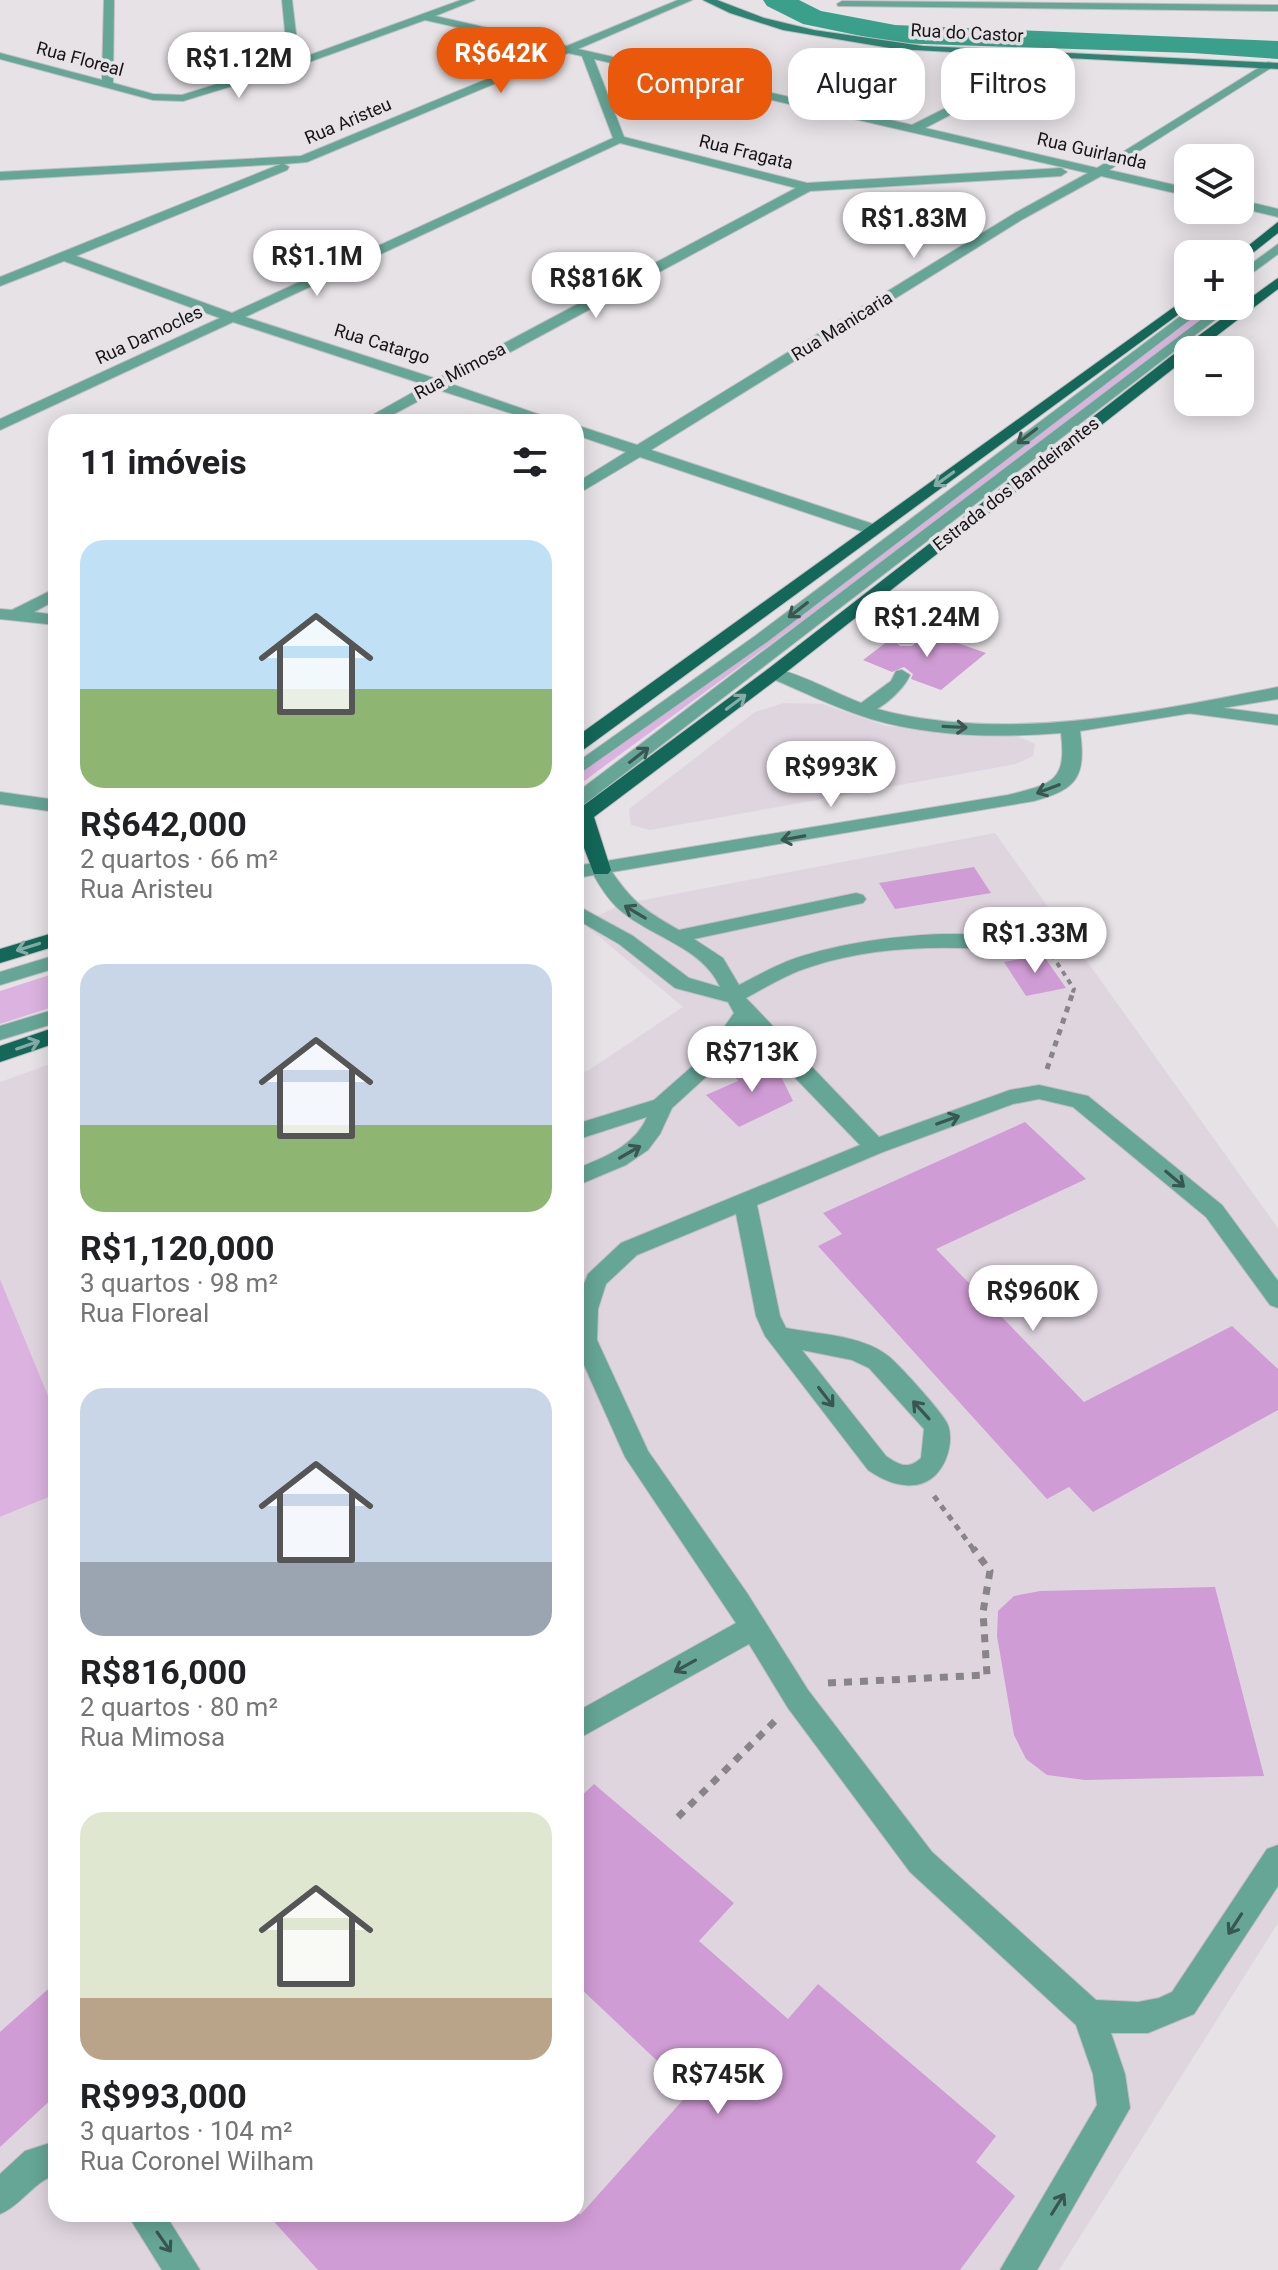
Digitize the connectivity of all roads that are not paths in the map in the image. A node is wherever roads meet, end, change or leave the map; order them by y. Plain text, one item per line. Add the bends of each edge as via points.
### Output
1 (109, 0) edge
2 (287, 0) edge
3 (687, 0) edge
4 (708, 0) edge
5 (466, 1) edge
6 (842, 4) dead end
7 (1278, 8) edge
8 (426, 17) junction
9 (566, 49) junction
10 (941, 50) edge
11 (587, 54) junction
12 (0, 56) edge
13 (1075, 57) edge
14 (294, 64) junction
15 (1275, 65) edge
16 (107, 85) junction
17 (941, 115) edge
18 (916, 128) junction
19 (619, 139) junction
20 (303, 159) junction
21 (1100, 171) junction
22 (0, 176) edge
23 (807, 187) junction
24 (1174, 189) edge
25 (1254, 207) edge
26 (1278, 213) edge
27 (1278, 226) edge
28 (1254, 247) edge
29 (1278, 248) edge
30 (64, 256) junction
31 (1254, 267) edge
32 (1278, 267) edge
33 (0, 282) edge
34 (1278, 282) edge
35 (1254, 285) edge
36 (1174, 311) edge
37 (231, 317) junction
38 (1183, 320) edge
39 (1209, 320) edge
40 (1207, 336) edge
41 (1174, 361) edge
42 (438, 383) junction
43 (382, 414) edge
44 (529, 414) edge
45 (0, 425) edge
46 (584, 433) edge
47 (640, 452) junction
48 (584, 485) edge
49 (873, 530) junction
50 (48, 597) edge
51 (866, 601) junction
52 (7, 615) edge
53 (48, 619) edge
54 (906, 640) dead end
55 (774, 673) junction
56 (902, 675) dead end
57 (1278, 693) edge
58 (1193, 709) junction
59 (863, 710) junction
60 (1278, 720) edge
61 (1070, 726) junction
62 (584, 740) edge
63 (584, 765) edge
64 (0, 798) edge
65 (48, 805) edge
66 (584, 809) edge
67 (584, 809) edge
68 (584, 826) edge
69 (601, 870) junction
70 (584, 871) edge
71 (856, 899) dead end
72 (584, 916) edge
73 (678, 936) junction
74 (48, 941) edge
75 (1010, 945) road end
76 (0, 956) edge
77 (48, 964) edge
78 (0, 979) edge
79 (738, 1005) junction
80 (48, 1018) edge
81 (0, 1033) edge
82 (48, 1038) edge
83 (0, 1054) edge
84 (662, 1105) junction
85 (584, 1129) edge
86 (875, 1147) junction
87 (584, 1174) edge
88 (745, 1200) junction
89 (1278, 1299) edge
90 (777, 1336) junction
91 (753, 1628) junction
92 (584, 1723) edge
93 (1278, 1859) edge
94 (1089, 2015) junction
95 (48, 2160) edge
96 (0, 2197) edge
97 (150, 2222) edge
98 (183, 2270) edge
99 (1017, 2270) edge

1 - 16 street
2 - 14 street
3 - 9 street, Rua Aristeu
4 - 10 street, Rua do Castor via 825,37
5 - 8 street, Rua Floreal
6 - 7 street
8 - 9 street, Rua Guirlanda
8 - 14 street, Rua Floreal
9 - 11 street, Rua Guirlanda
9 - 20 street, Rua Aristeu
11 - 18 street, Rua Guirlanda
11 - 19 street
12 - 16 street, Rua Floreal
13 - 15 street, Rua do Castor
14 - 16 street, Rua Floreal via 183,98 153,97
15 - 21 street, Rua Manicaria
17 - 18 street
18 - 21 street, Rua Guirlanda
19 - 23 street, Rua Fragata
19 - 37 street, Rua Damocles
20 - 22 street, Rua Aristeu
20 - 30 street
21 - 23 street, Rua Fragata
21 - 24 street, Rua Guirlanda
21 - 47 street, Rua Manicaria
23 - 42 street, Rua Mimosa
25 - 26 street
27 - 28 main road
29 - 31 lane
30 - 33 street
30 - 37 street, Rua Catargo
32 - 35 lane
34 - 40 main road, Estrada dos Bandeirantes
36 -> 49 main road, Estrada dos Bandeirantes
37 - 42 street, Rua Catargo
37 - 45 street, Rua Damocles
38 -> 63 lane
66 -> 39 lane
41 - 51 main road, Estrada dos Bandeirantes
42 - 43 street, Rua Mimosa
42 - 44 street, Rua Catargo
46 - 47 street
47 - 48 street, Rua Manicaria
47 - 49 street
49 - 62 main road, Estrada dos Bandeirantes
50 - 52 street
51 - 54 lane
51 - 55 main road, Estrada dos Bandeirantes
52 - 53 street
55 - 59 street
67 -> 55 main road, Estrada dos Bandeirantes
56 - 59 lane via 898,684
57 - 58 street
58 - 60 lane
58 - 61 street
59 -> 61 street via 926,725
61 -> 69 street via 1072,774 1047,792
64 - 65 street
68 - 69 main road
69 - 70 street
73 -> 69 lane via 622,904
71 - 73 lane
72 - 79 lane via 682,983
73 - 79 lane via 719,965
74 -> 76 main road
75 - 79 lane via 941,940 839,954 805,962
77 - 78 lane
79 - 84 lane via 711,1061
79 - 86 lane
80 - 81 lane
83 -> 82 main road
84 - 85 lane
87 -> 84 lane via 639,1149 656,1126
86 - 88 lane
86 -> 89 lane via 1010,1097 1039,1092 1080,1101 1214,1211
88 - 90 lane via 768,1316
88 - 91 lane via 629,1249 596,1280 586,1309 585,1340 638,1457
90 -> 90 lane via 890,1474 920,1475 932,1465 939,1439 936,1426 878,1361 856,1351
91 -> 92 lane
91 - 94 lane via 798,1699 921,1862
93 -> 94 lane via 1183,2003 1162,2016 1137,2020
99 -> 94 lane via 1114,2108
95 - 96 lane via 37,2163
97 -> 98 lane

